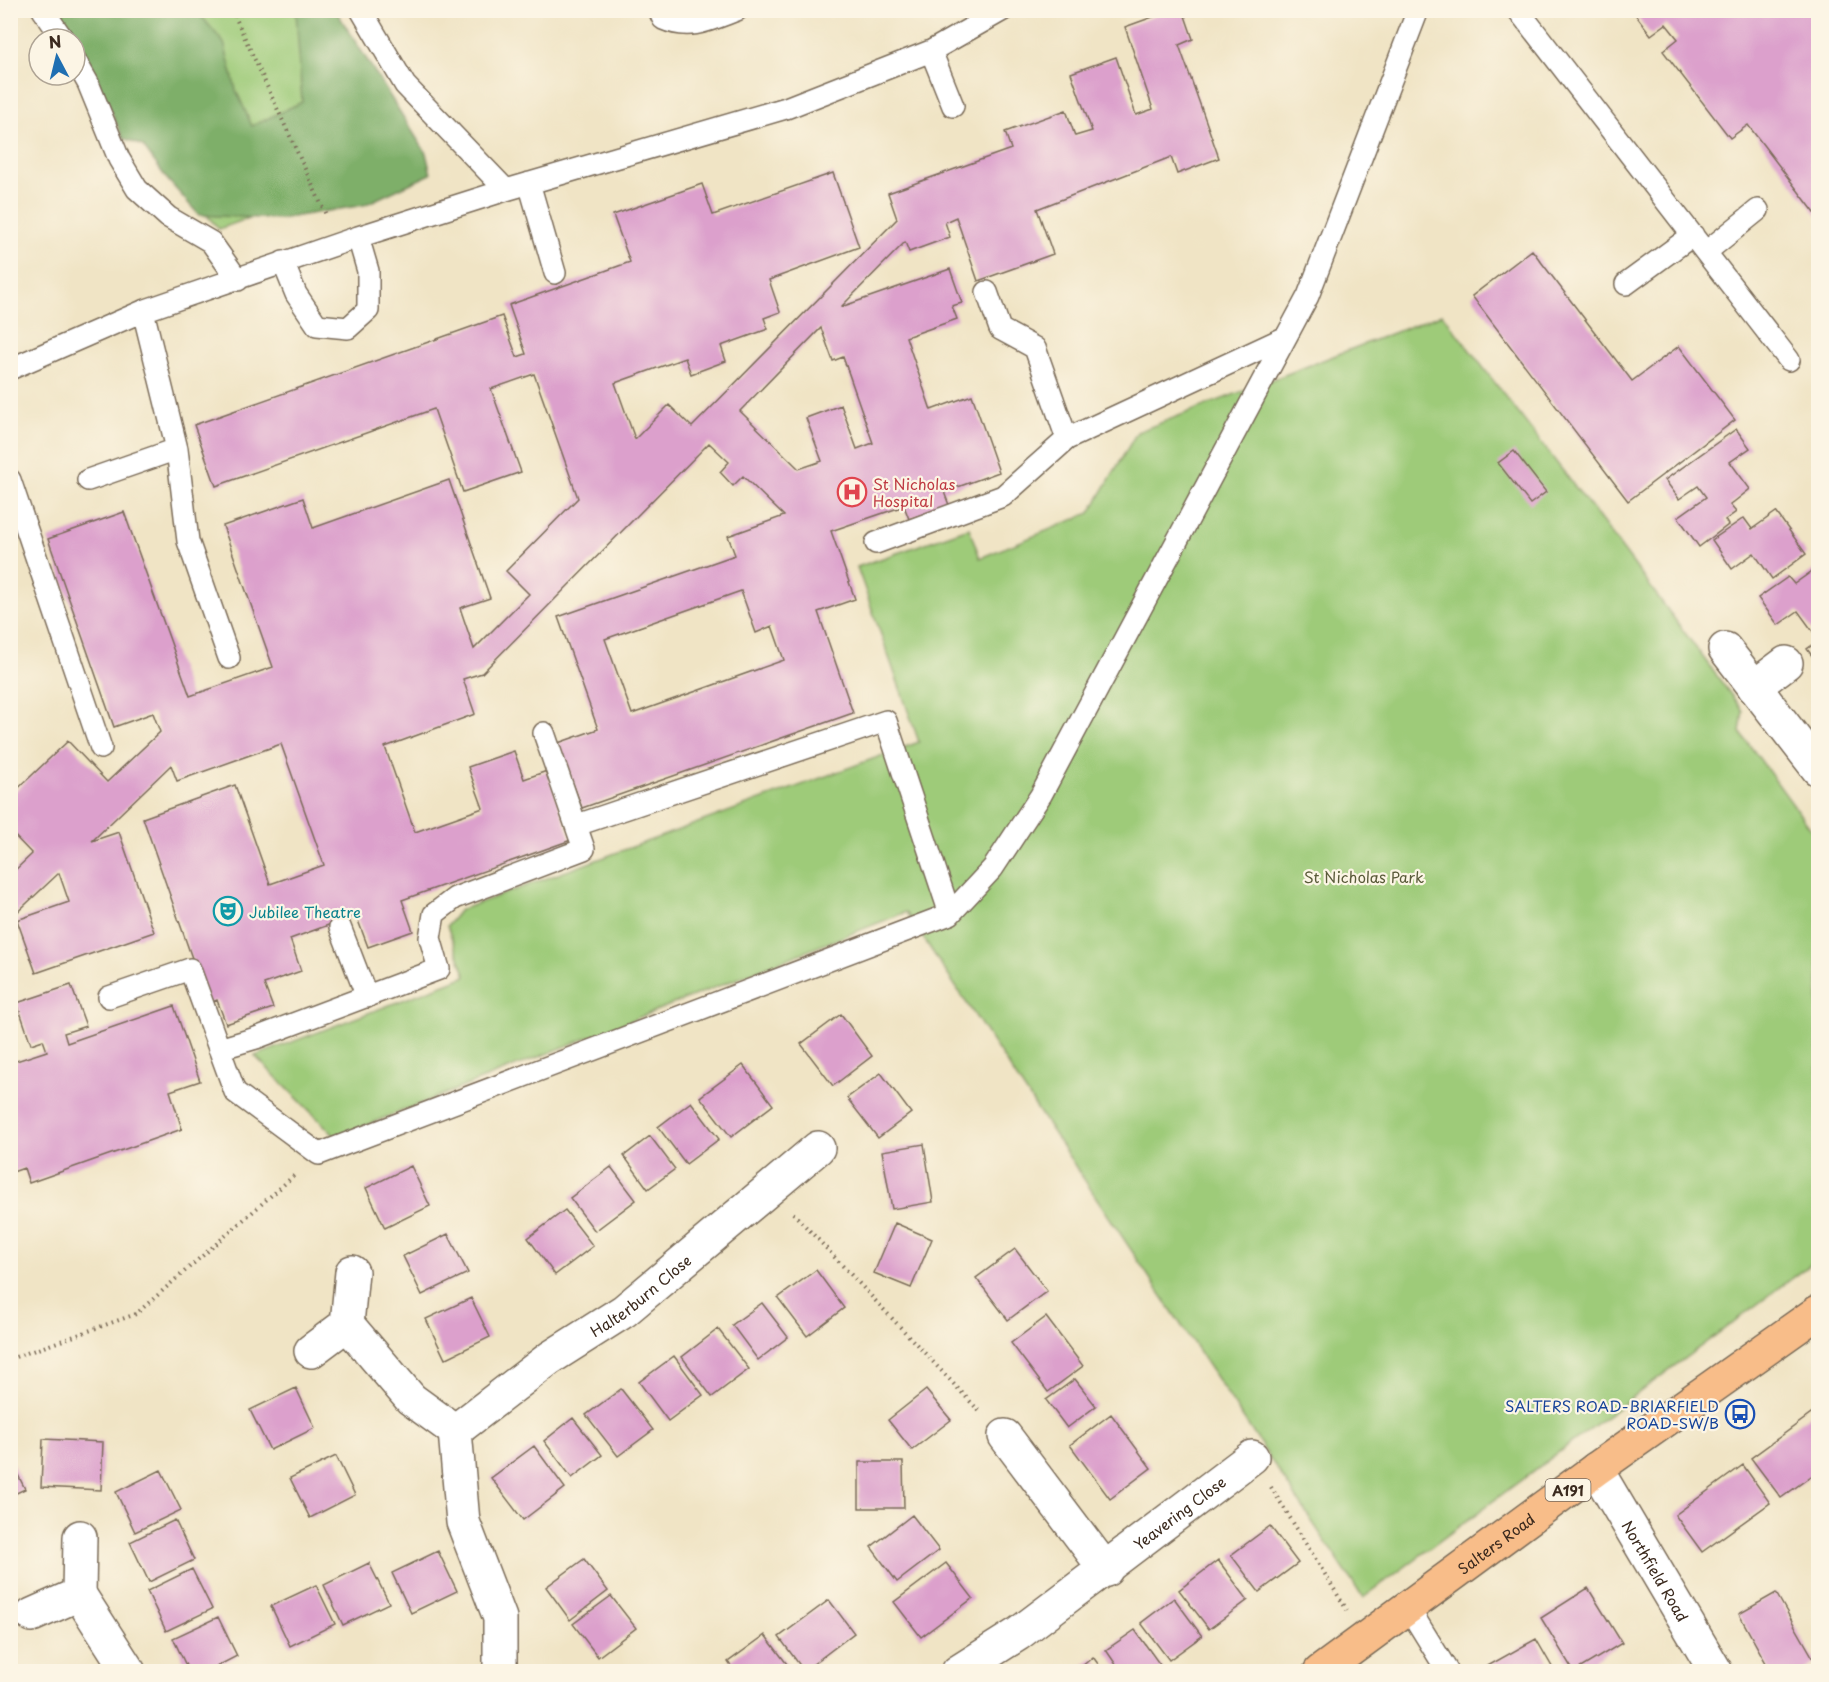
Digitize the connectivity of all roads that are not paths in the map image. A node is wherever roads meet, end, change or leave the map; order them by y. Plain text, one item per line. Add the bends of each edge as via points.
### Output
1 (43, 10) edge
2 (361, 10) edge
3 (659, 10) edge
4 (737, 10) edge
5 (1418, 10) edge
6 (1518, 10) edge
7 (991, 14) edge
8 (55, 27) edge
9 (931, 51) junction
10 (87, 81) edge
11 (953, 106) dead end
12 (529, 183) junction
13 (506, 190) junction
14 (1758, 210) dead end
15 (1693, 235) junction
16 (349, 240) junction
17 (1706, 252) junction
18 (283, 262) junction
19 (555, 273) dead end
20 (238, 280) junction
21 (1626, 284) dead end
22 (987, 292) dead end
23 (143, 311) junction
24 (1286, 337) junction
25 (1789, 360) dead end
26 (12, 366) edge
27 (1067, 439) junction
28 (177, 449) junction
29 (10, 480) edge
30 (88, 480) dead end
31 (876, 543) dead end
32 (1725, 649) dead end
33 (229, 658) dead end
34 (1786, 663) dead end
35 (1755, 687) junction
36 (544, 733) dead end
37 (101, 748) dead end
38 (1818, 770) edge
39 (577, 825) junction
40 (950, 914) junction
41 (340, 927) dead end
42 (109, 997) dead end
43 (367, 997) junction
44 (219, 1049) junction
45 (818, 1148) dead end
46 (352, 1272) dead end
47 (1818, 1312) edge
48 (347, 1324) junction
49 (311, 1351) dead end
50 (455, 1431) junction
51 (1005, 1436) road end
52 (1252, 1457) road end
53 (1596, 1469) junction
54 (80, 1537) dead end
55 (1106, 1570) junction
56 (79, 1594) junction
57 (1408, 1607) junction
58 (32, 1615) dead end
59 (129, 1671) edge
60 (500, 1671) edge
61 (958, 1671) edge
62 (1320, 1671) edge
63 (1448, 1671) edge
64 (1716, 1671) edge

1 - 8 lane
2 - 13 lane via 405,84
3 - 4 lane via 663,19 678,26
5 - 24 lane via 1308,296
6 - 15 lane
7 - 9 lane
9 - 11 lane
9 - 12 lane via 786,108
10 - 20 lane via 115,152 137,189 168,217 211,242
12 - 13 lane
12 - 19 lane
13 - 16 lane
14 - 17 lane
15 - 17 lane
15 - 21 lane
16 - 18 lane
16 - 18 lane via 368,271 368,309 348,328 316,326 296,294
17 - 25 lane
18 - 20 lane
20 - 23 lane
22 - 27 lane via 1000,329 1035,348
23 - 26 lane
23 - 28 lane
24 - 27 lane
24 - 40 lane via 1041,795 993,868
27 - 31 lane via 1003,496
28 - 30 lane
28 - 33 lane via 188,541
29 - 37 lane
32 - 35 street
34 - 35 street
35 - 38 street
36 - 39 lane
39 - 40 lane via 886,721
39 - 43 lane via 585,849 455,898 434,914 430,938 439,969
40 - 44 lane via 320,1154 235,1092
41 - 43 lane
42 - 44 lane via 190,969
43 - 44 lane
45 - 50 street, Halterburn Close via 624,1311 550,1358
46 - 48 street
47 - 53 main road, Salters Road / A191
48 - 49 street
48 - 50 street via 411,1399
50 - 60 street via 463,1522 500,1618
51 - 55 street
52 - 55 street, Yeavering Close
53 - 57 main road, Salters Road / A191
53 - 64 street, Northfield Road
54 - 56 street
55 - 61 street, Yeavering Close via 1018,1634
56 - 58 street
56 - 59 street
57 - 62 main road, Salters Road / A191
57 - 63 lane

